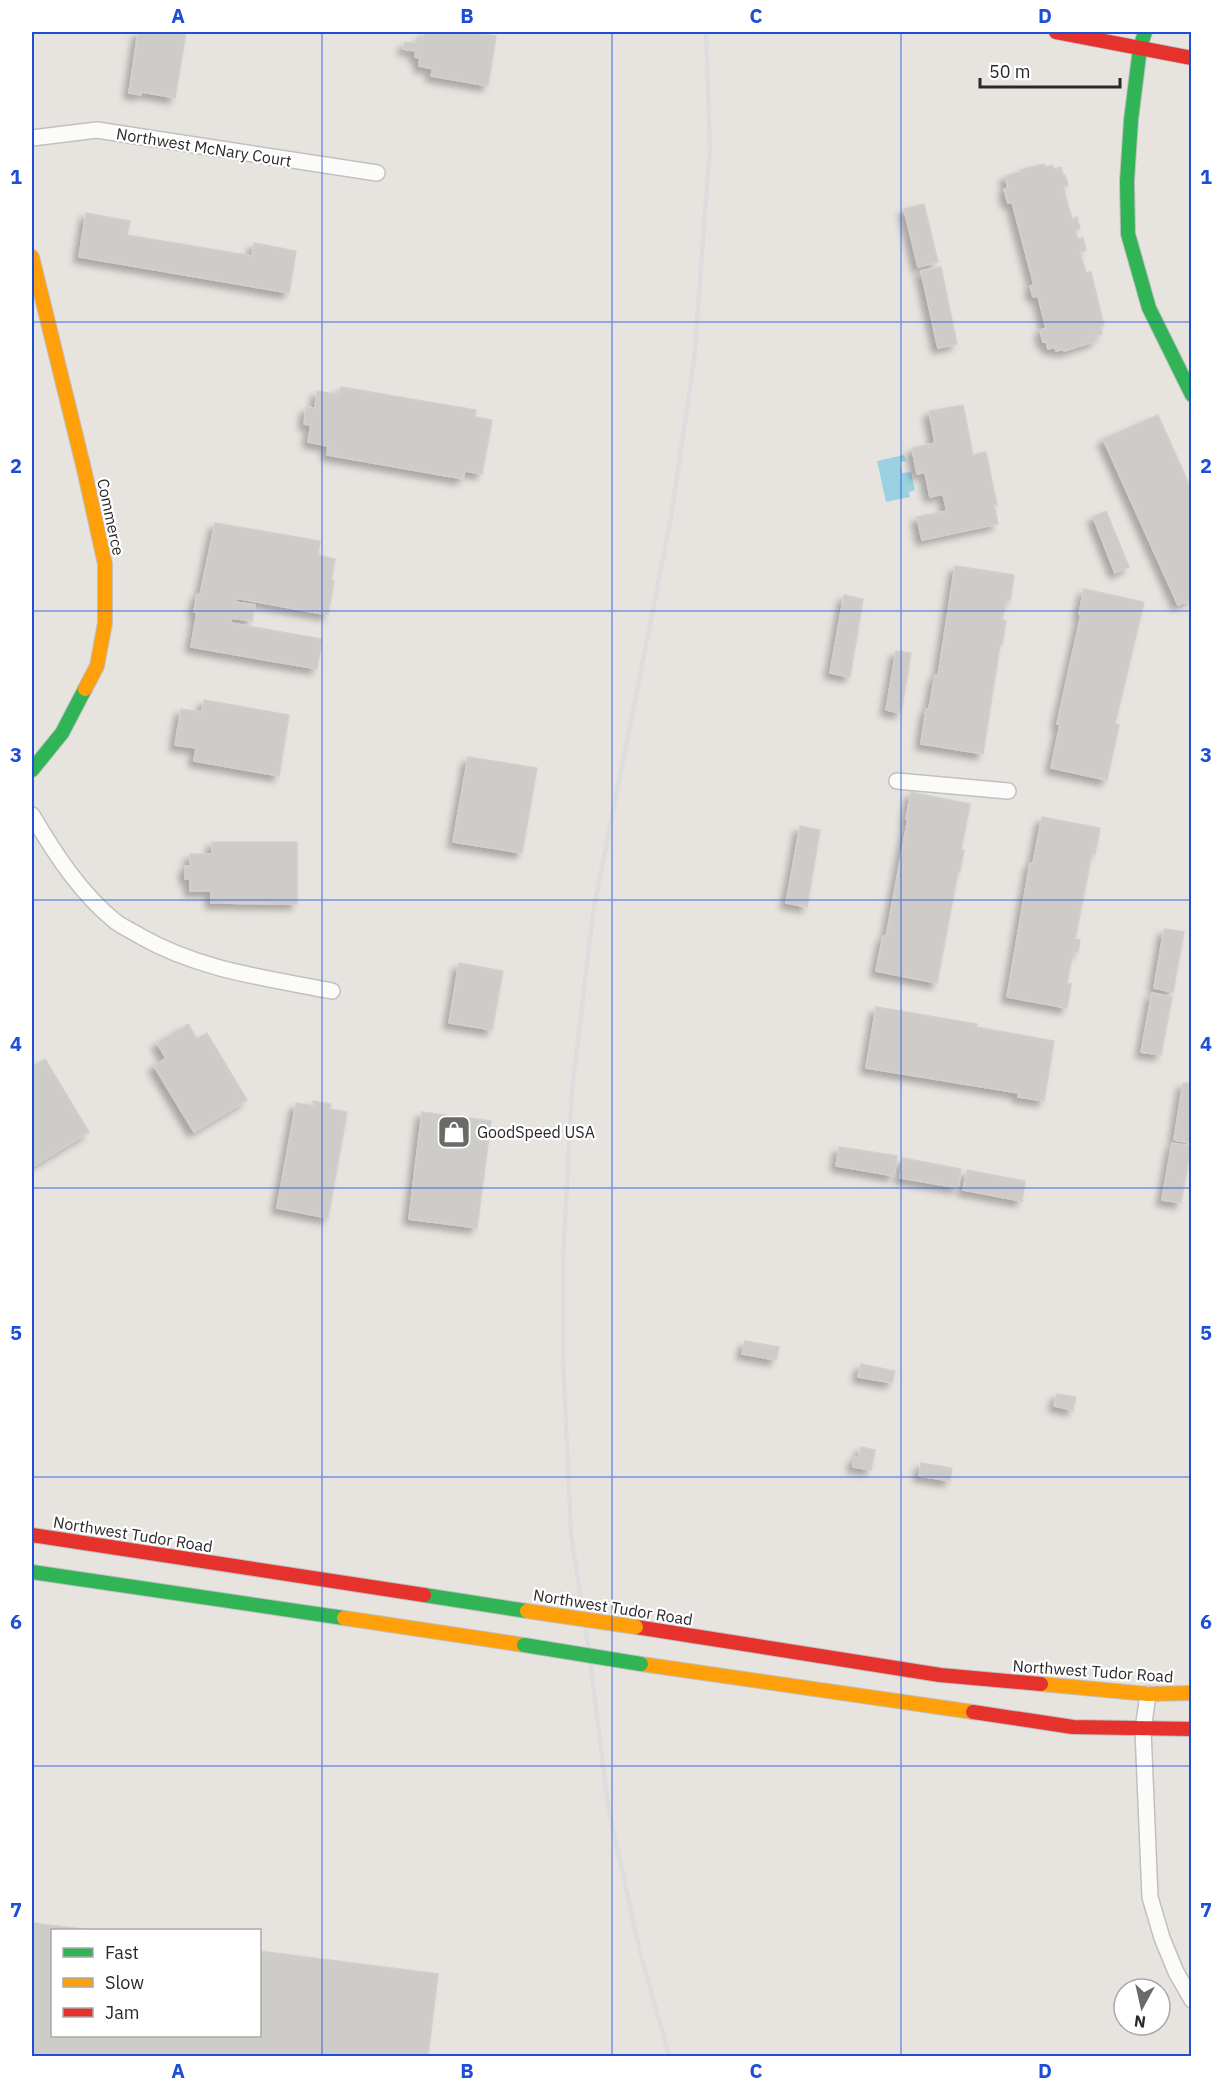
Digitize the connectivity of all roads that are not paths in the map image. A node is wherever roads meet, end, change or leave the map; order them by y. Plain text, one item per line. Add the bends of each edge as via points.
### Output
1 (1056, 32) edge
2 (1145, 32) edge
3 (1140, 48) junction
4 (1191, 58) edge
5 (32, 138) edge
6 (377, 173) dead end
7 (32, 257) edge
8 (1191, 395) edge
9 (32, 770) edge
10 (897, 782) dead end
11 (1008, 790) dead end
12 (32, 815) edge
13 (332, 991) dead end
14 (32, 1535) edge
15 (32, 1572) edge
16 (1191, 1693) edge
17 (1149, 1694) junction
18 (1143, 1730) junction
19 (1191, 1730) edge
20 (1191, 2000) edge

1 - 3 street
2 - 3 street
3 - 4 street
3 - 8 street via 1127,181 1128,234 1149,308
5 - 6 street, Northwest McNary Court via 97,130
7 - 9 street, Commerce via 105,564 105,623 97,666 62,733
10 - 11 street
12 - 13 street via 80,886 117,922 163,949 215,968
14 - 17 street, Northwest Tudor Road, bridge via 940,1675
15 - 18 street, bridge via 1073,1728
16 - 17 street, Northwest Tudor Road
17 - 18 street
18 - 19 street
18 - 20 street via 1150,1897 1162,1938

